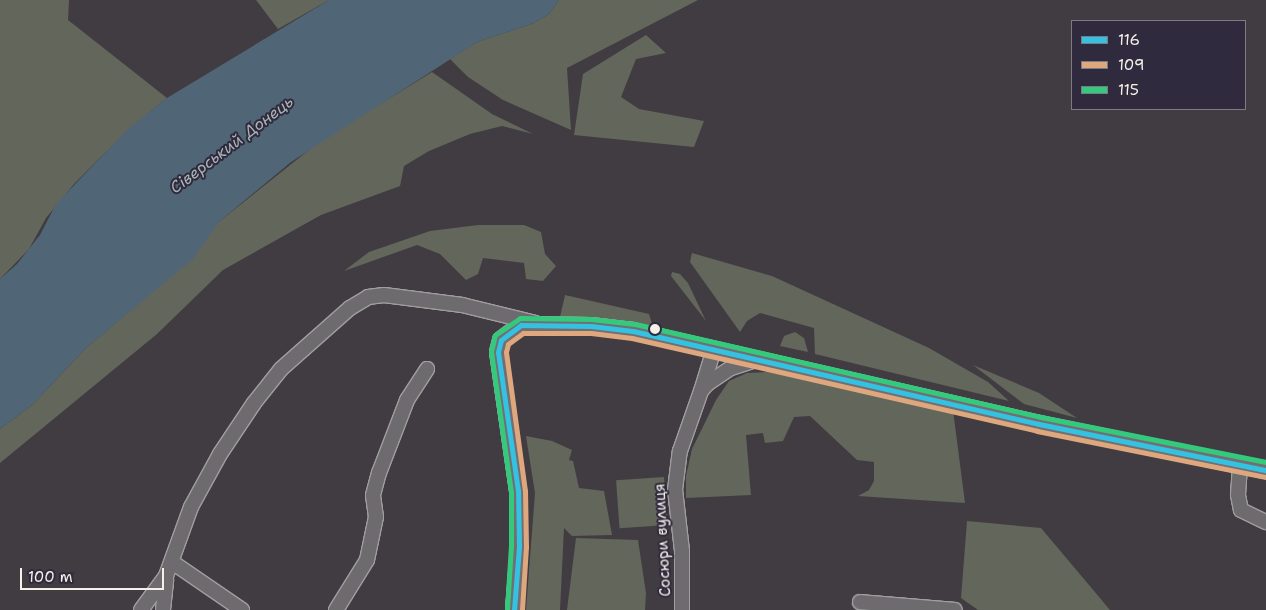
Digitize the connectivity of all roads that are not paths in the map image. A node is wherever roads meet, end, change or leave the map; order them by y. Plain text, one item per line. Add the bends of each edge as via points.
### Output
1 (536, 323) junction
2 (714, 349) junction
3 (760, 360) junction
4 (428, 369) dead end
5 (701, 391) junction
6 (1240, 466) junction
7 (1266, 470) edge
8 (1266, 522) edge
9 (172, 562) junction
10 (166, 576) junction
11 (860, 602) dead end
12 (141, 610) edge
13 (163, 610) edge
14 (242, 610) edge
15 (336, 610) edge
16 (514, 610) edge
17 (682, 610) edge
18 (955, 610) edge

1 - 2 main road via 633,331
1 - 9 street via 462,305 384,295 368,297 350,308 281,369 254,403 220,454 191,507
1 - 16 main road via 509,331 501,340 498,352 518,491 519,546
2 - 3 main road
2 - 5 street, Сосюри вулиця
3 - 5 street via 722,373
3 - 6 main road
4 - 15 street via 407,400 380,473 373,495 376,517 367,560
5 - 17 street, Сосюри вулиця via 676,471 684,586
6 - 7 main road
6 - 8 street via 1238,495 1241,510
9 - 10 street
9 - 14 street
10 - 12 street
10 - 13 street
11 - 18 street

